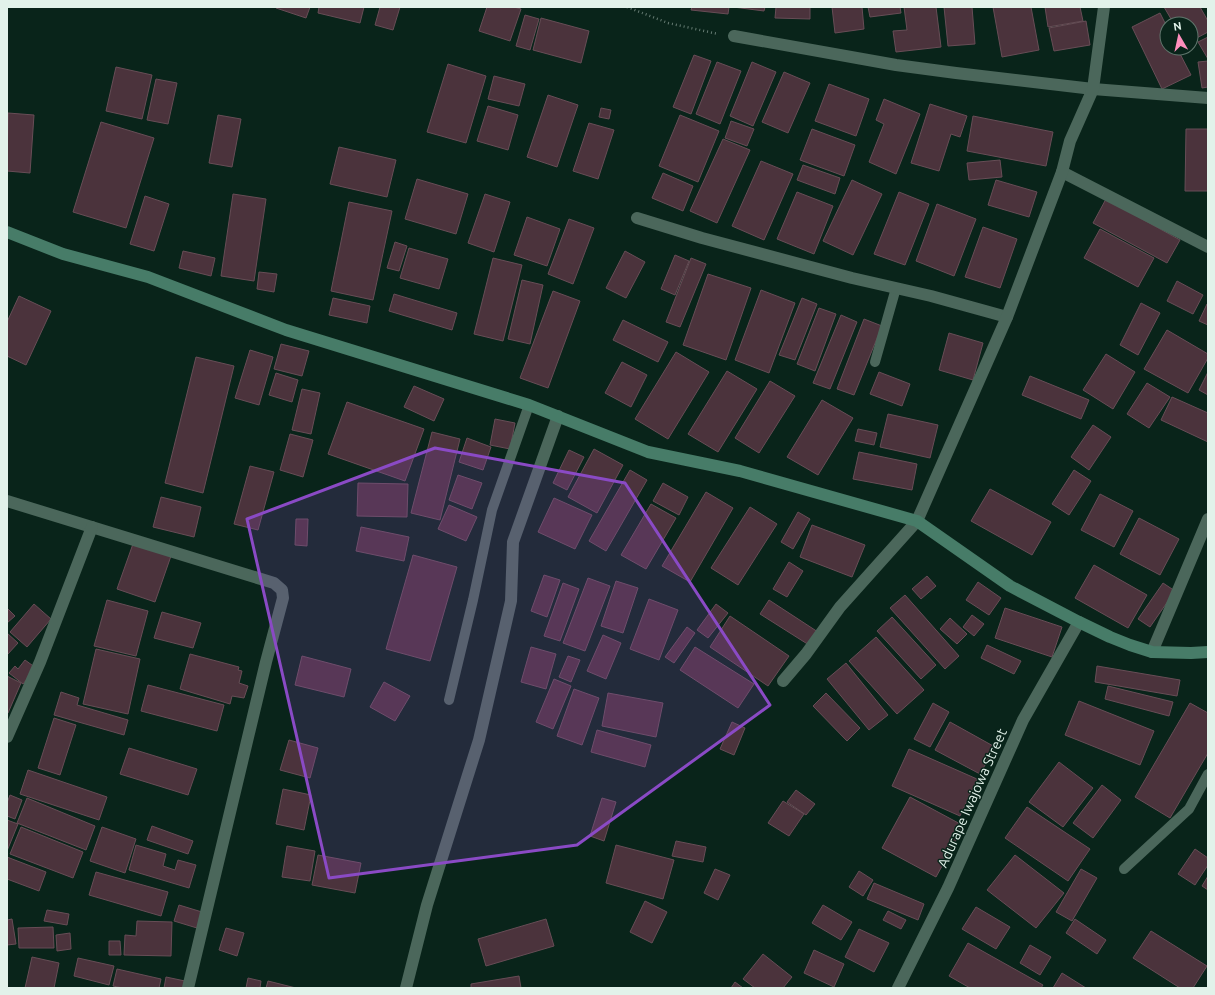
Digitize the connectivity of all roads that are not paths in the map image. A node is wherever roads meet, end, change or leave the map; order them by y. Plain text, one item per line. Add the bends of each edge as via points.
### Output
1 (1104, 7) edge
2 (734, 36) road end
3 (1094, 89) junction
4 (1208, 98) edge
5 (1062, 172) junction
6 (637, 218) dead end
7 (7, 232) edge
8 (1208, 247) edge
9 (896, 288) junction
10 (1006, 317) junction
11 (875, 362) dead end
12 (529, 405) junction
13 (558, 416) junction
14 (7, 500) edge
15 (1208, 519) edge
16 (916, 521) junction
17 (92, 527) junction
18 (1078, 622) junction
19 (1152, 652) junction
20 (1208, 652) edge
21 (782, 681) dead end
22 (449, 700) dead end
23 (7, 737) edge
24 (1208, 774) edge
25 (1124, 869) dead end
26 (188, 988) edge
27 (406, 988) edge
28 (898, 988) edge

1 - 3 street
2 - 3 street via 896,64
3 - 4 street
3 - 5 street via 1070,141
5 - 8 street
5 - 10 street
6 - 9 street via 740,248
7 - 12 street via 63,254 148,277 286,330
9 - 10 street
9 - 11 lane
10 - 16 street
12 - 13 street
12 - 22 lane via 492,510
13 - 16 street via 648,452 740,471
13 - 27 street via 513,542 511,601 479,740 427,905
14 - 17 street
15 - 19 street
16 - 18 street via 1010,586
16 - 21 street via 840,607 806,654
17 - 23 street via 40,662
17 - 26 street via 274,583 282,590 283,598
18 - 19 street
18 - 28 street, Adurape Iwajowa Street via 1023,720 948,888
19 - 20 street
24 - 25 lane via 1188,809

